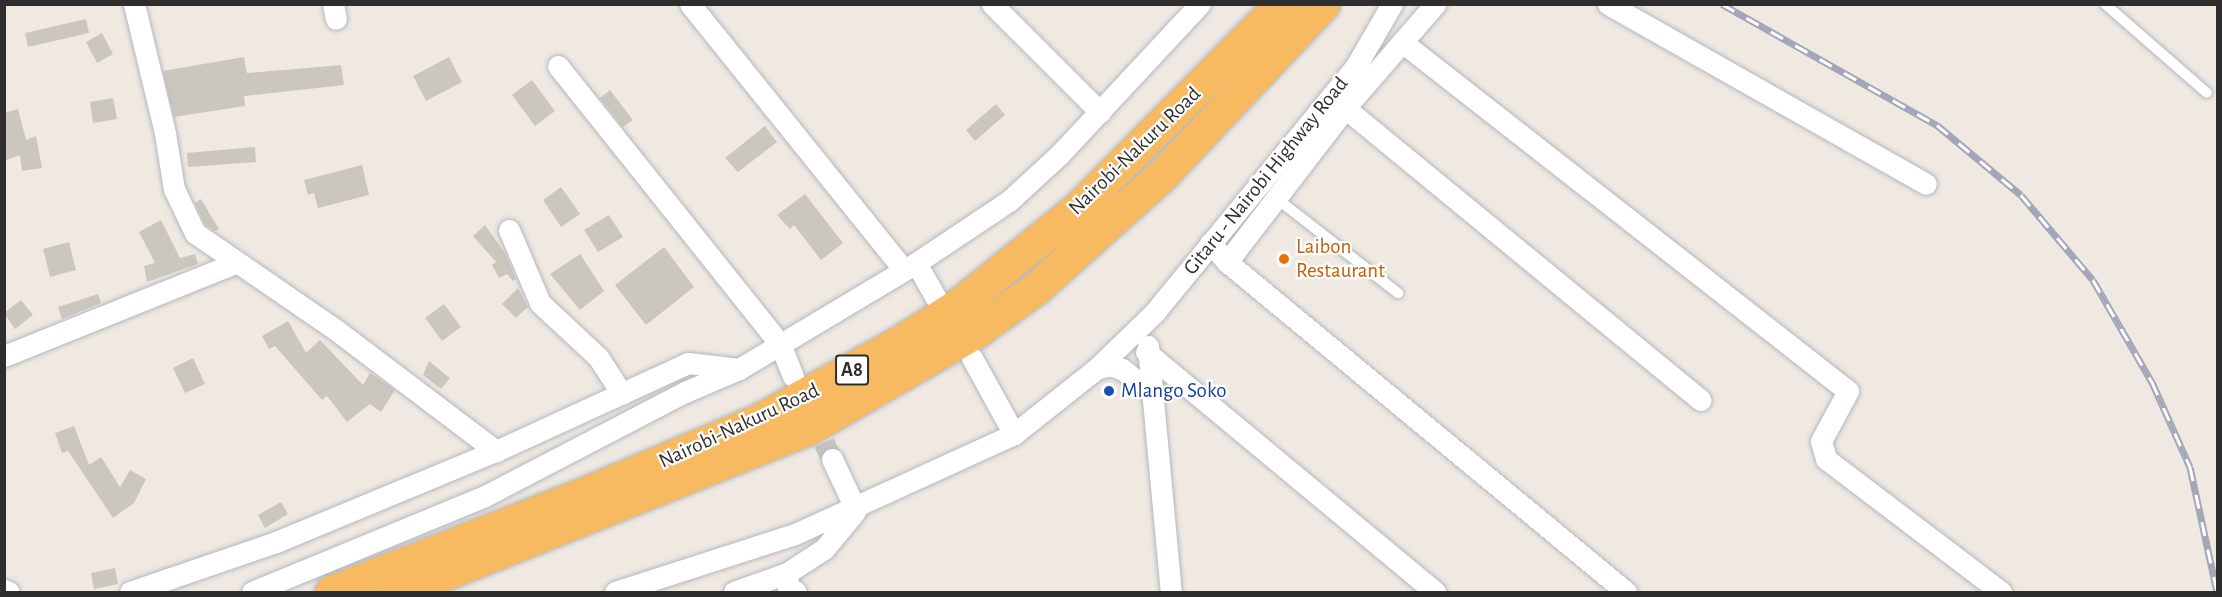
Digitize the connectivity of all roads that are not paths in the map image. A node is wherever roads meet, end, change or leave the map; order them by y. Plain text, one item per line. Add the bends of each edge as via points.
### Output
1 (134, 4) edge
2 (690, 4) edge
3 (992, 4) edge
4 (1200, 4) edge
5 (1281, 4) edge
6 (1323, 4) edge
7 (1392, 4) edge
8 (1434, 4) edge
9 (1608, 4) edge
10 (2105, 4) edge
11 (1402, 42) junction
12 (558, 66) dead end
13 (2207, 93) dead end
14 (1345, 108) junction
15 (1100, 112) junction
16 (1926, 184) dead end
17 (1276, 198) junction
18 (509, 230) dead end
19 (1210, 243) junction
20 (1227, 262) junction
21 (235, 263) junction
22 (910, 267) junction
23 (1398, 292) dead end
24 (936, 298) dead end
25 (1154, 313) junction
26 (780, 344) junction
27 (1146, 352) junction
28 (4, 356) edge
29 (972, 358) dead end
30 (739, 369) junction
31 (1096, 369) junction
32 (793, 376) dead end
33 (1150, 391) junction
34 (622, 394) junction
35 (1701, 400) dead end
36 (1014, 434) junction
37 (496, 451) junction
38 (832, 459) tunnel mouth
39 (856, 510) junction
40 (787, 573) junction
41 (649, 588) edge
42 (4, 590) edge
43 (9, 592) edge
44 (130, 592) edge
45 (252, 592) edge
46 (331, 592) edge
47 (399, 592) edge
48 (615, 592) edge
49 (734, 592) edge
50 (796, 592) edge
51 (1172, 592) edge
52 (1435, 592) edge
53 (1626, 592) edge
54 (2001, 592) edge

1 - 21 street via 180,206 195,233
2 - 22 street
3 - 15 street
4 - 15 street
5 - 46 highway, Nairobi-Nakuru Road / A8 via 1077,209 958,305 900,342 759,420 576,497
6 - 47 highway, Nairobi-Nakuru Road / A8 via 1162,175 1036,288 978,330 809,428
7 - 19 street, Gitaru - Nairobi Highway Road via 1356,66
8 - 11 street
9 - 16 street
10 - 13 lane
11 - 14 street
11 - 54 street via 1848,391 1821,441 1826,459
12 - 26 street
14 - 17 street
14 - 35 street
15 - 22 street via 1009,201
17 - 20 street
17 - 23 lane
18 - 34 street via 540,303 598,357
19 - 20 street
19 - 25 street, Gitaru - Nairobi Highway Road
20 - 53 street
21 - 28 street
21 - 37 street via 336,330
22 - 24 street
22 - 26 street
25 - 27 street
25 - 31 street, Gitaru - Nairobi Highway Road
26 - 30 street
26 - 32 street
27 - 33 street
27 - 52 street
29 - 36 street
30 - 34 street via 688,363
30 - 45 street via 675,397 483,496
31 - 33 street via 1109,365 1122,369
31 - 36 street, Gitaru - Nairobi Highway Road
33 - 51 street
34 - 37 street
36 - 39 street
37 - 44 street via 276,542
38 - 39 street
39 - 40 street via 824,549
39 - 41 street
40 - 49 street
40 - 50 street via 788,586
41 - 48 street
42 - 43 street

